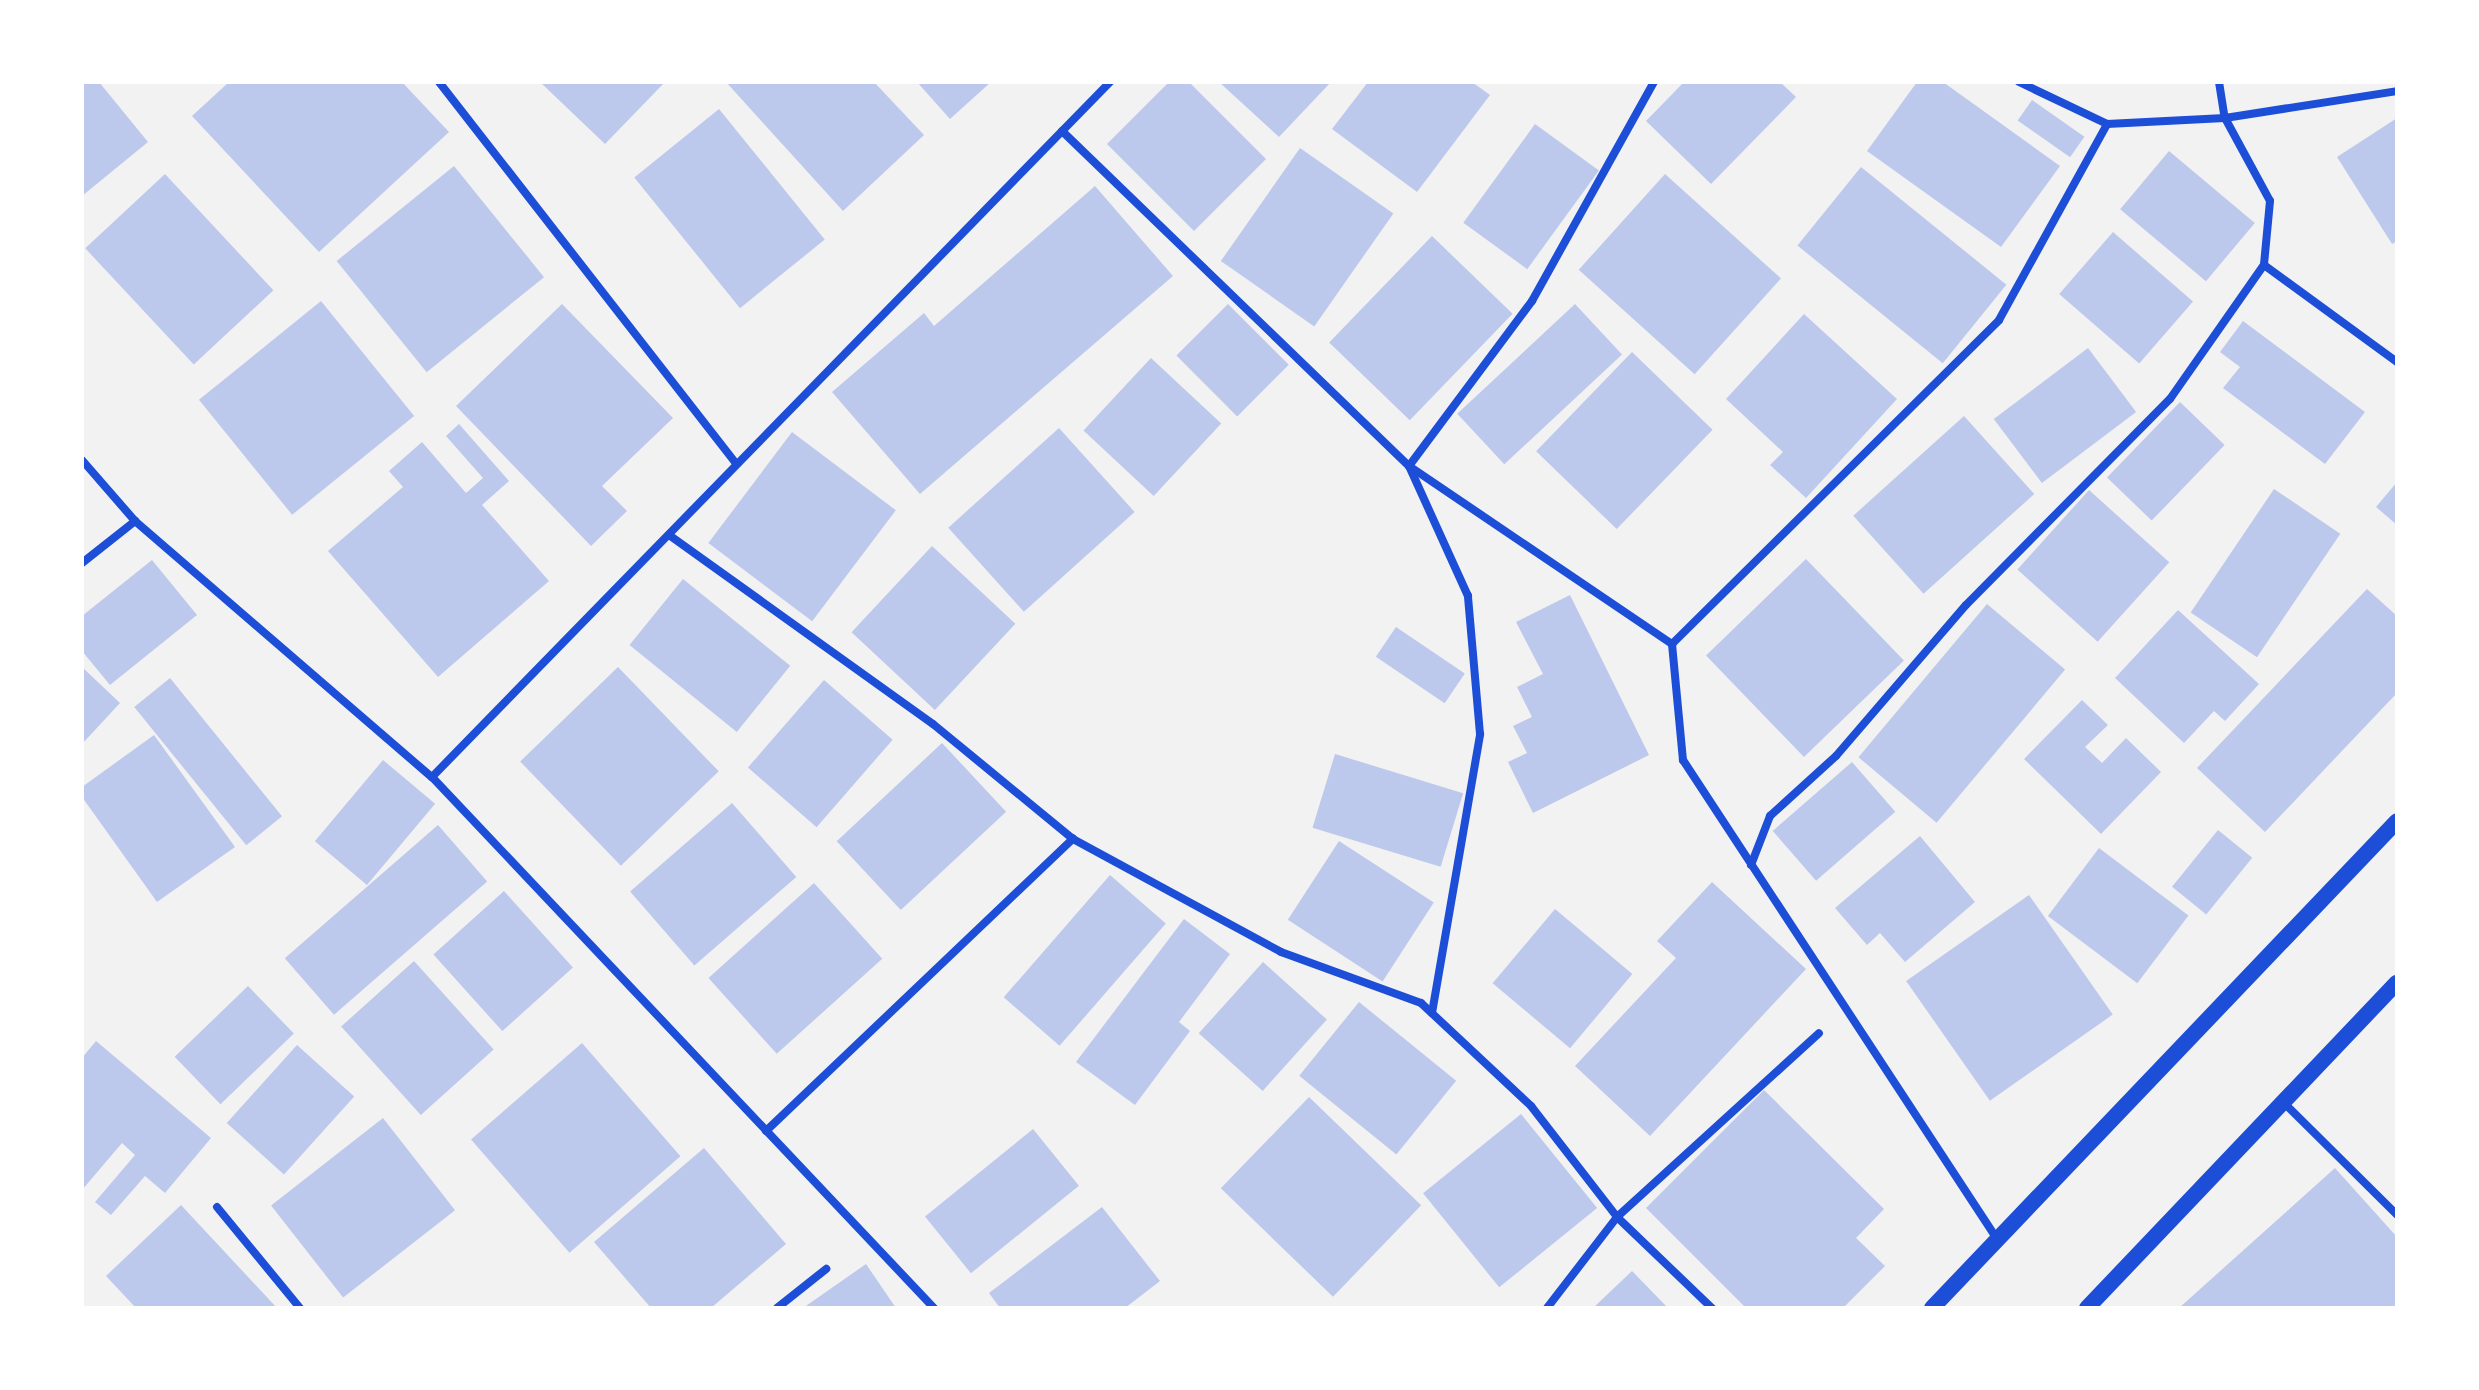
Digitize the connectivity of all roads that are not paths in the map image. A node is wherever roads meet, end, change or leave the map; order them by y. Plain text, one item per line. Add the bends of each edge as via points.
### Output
1 (439, 82) edge
2 (1110, 82) edge
3 (1654, 82) edge
4 (2019, 82) edge
5 (2219, 82) edge
6 (2397, 91) edge
7 (2225, 118) junction
8 (2107, 124) junction
9 (1062, 131) junction
10 (2264, 265) junction
11 (2397, 362) edge
12 (82, 460) edge
13 (736, 464) junction
14 (1409, 466) junction
15 (135, 521) junction
16 (669, 535) junction
17 (82, 563) edge
18 (1672, 644) junction
19 (432, 777) junction
20 (2397, 821) edge
21 (1073, 839) junction
22 (1751, 865) junction
23 (2397, 983) edge
24 (1432, 1013) junction
25 (1819, 1033) dead end
26 (2283, 1102) junction
27 (766, 1131) junction
28 (217, 1207) dead end
29 (2397, 1215) edge
30 (1617, 1217) junction
31 (1997, 1239) junction
32 (826, 1269) dead end
33 (300, 1308) edge
34 (777, 1308) edge
35 (934, 1308) edge
36 (1547, 1308) edge
37 (1712, 1308) edge
38 (1932, 1308) edge
39 (2087, 1308) edge

1 - 13 street
2 - 9 street
3 - 14 street via 1532,301
4 - 8 street
5 - 7 street
6 - 7 street
7 - 8 street
7 - 10 street via 2270,201
8 - 18 street via 1999,320
9 - 13 street
9 - 14 street
10 - 11 street
10 - 22 street via 2170,399 1966,605 1836,756 1770,816
12 - 15 street
13 - 16 street
14 - 18 street
14 - 24 street via 1468,596 1480,734
15 - 17 street
15 - 19 street
16 - 19 street
16 - 21 street via 933,724
18 - 22 street via 1683,760
19 - 27 street
20 - 31 main road
21 - 24 street via 1281,952
21 - 27 street
22 - 31 street
23 - 26 main road
24 - 30 street via 1531,1106
25 - 30 street
26 - 29 street
26 - 39 main road
27 - 35 street
28 - 33 street
30 - 36 street
30 - 37 street
31 - 38 main road
32 - 34 street

